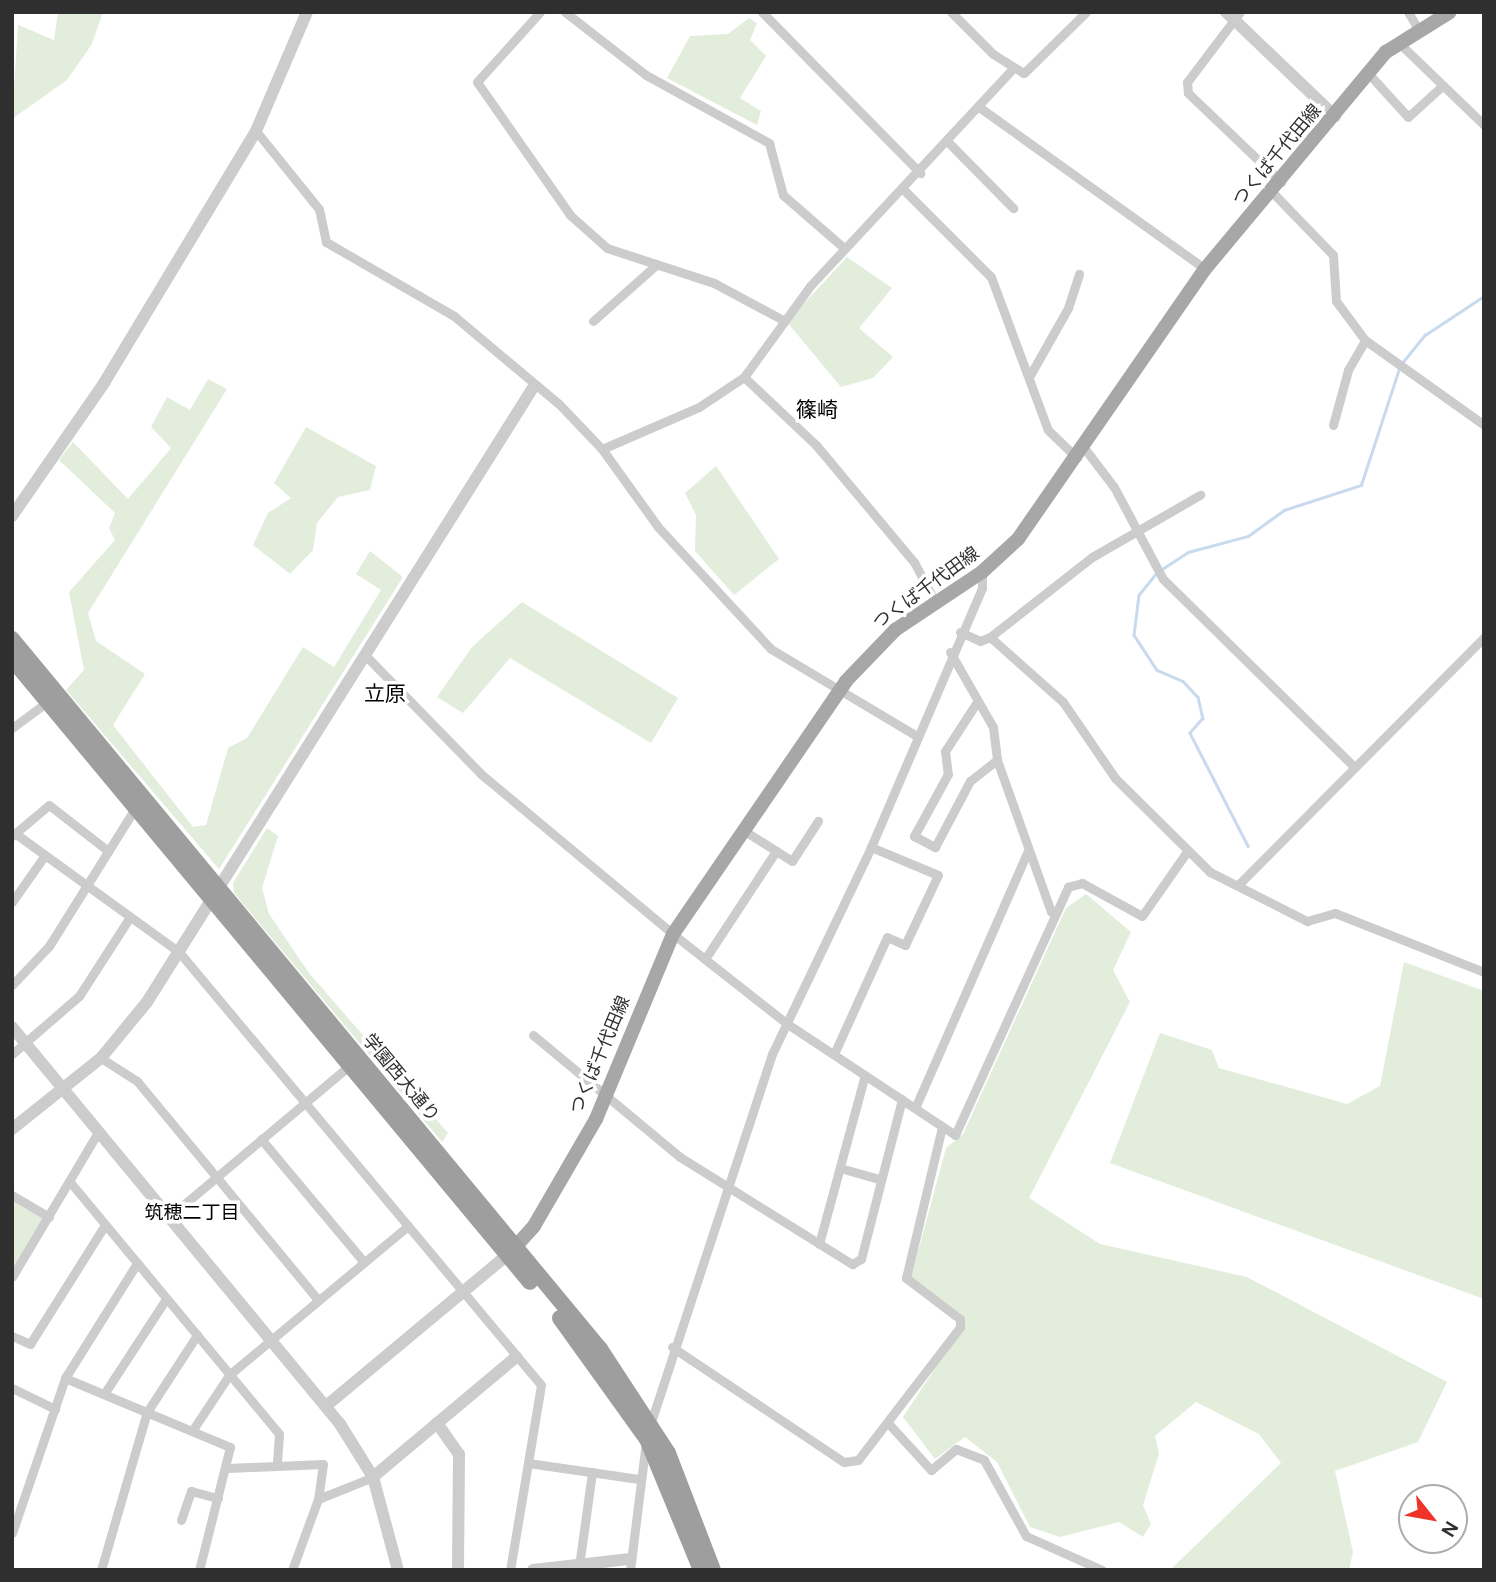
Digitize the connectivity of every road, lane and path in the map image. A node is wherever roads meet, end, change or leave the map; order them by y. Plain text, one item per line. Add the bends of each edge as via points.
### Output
1 (307, 12) edge
2 (540, 12) edge
3 (565, 12) edge
4 (762, 12) edge
5 (951, 12) edge
6 (1086, 12) edge
7 (1408, 12) edge
8 (1450, 12) edge
9 (1233, 15) edge
10 (1419, 30) junction
11 (1398, 42) junction
12 (1013, 68) junction
13 (1368, 73) junction
14 (1443, 85) junction
15 (979, 107) junction
16 (1335, 116) junction
17 (1484, 125) edge
18 (256, 131) junction
19 (948, 142) junction
20 (920, 173) junction
21 (1277, 188) junction
22 (904, 190) junction
23 (1013, 208) dead end
24 (844, 248) junction
25 (656, 265) junction
26 (1205, 269) junction
27 (1080, 274) dead end
28 (783, 320) junction
29 (593, 321) dead end
30 (1365, 340) junction
31 (744, 377) junction
32 (1029, 377) junction
33 (534, 386) junction
34 (1333, 425) dead end
35 (1484, 425) edge
36 (602, 449) junction
37 (1081, 454) junction
38 (1200, 495) dead end
39 (12, 516) edge
40 (1133, 531) junction
41 (982, 572) junction
42 (934, 600) junction
43 (960, 632) junction
44 (990, 637) junction
45 (1484, 637) edge
46 (12, 639) edge
47 (950, 652) junction
48 (365, 655) junction
49 (12, 659) edge
50 (840, 690) junction
51 (53, 698) junction
52 (977, 702) junction
53 (12, 728) edge
54 (915, 735) junction
55 (997, 760) junction
56 (1354, 767) junction
57 (136, 807) junction
58 (818, 821) dead end
59 (743, 830) junction
60 (14, 835) edge
61 (871, 847) junction
62 (108, 850) junction
63 (776, 851) junction
64 (1027, 853) junction
65 (1186, 853) junction
66 (46, 855) junction
67 (87, 885) junction
68 (1238, 886) junction
69 (216, 894) junction
70 (12, 902) edge
71 (1051, 912) junction
72 (130, 917) junction
73 (673, 934) junction
74 (179, 952) junction
75 (705, 959) junction
76 (1484, 972) edge
77 (12, 985) edge
78 (786, 1023) junction
79 (12, 1027) edge
80 (533, 1035) dead end
81 (26, 1044) junction
82 (12, 1054) edge
83 (834, 1054) junction
84 (101, 1058) junction
85 (350, 1065) junction
86 (865, 1075) junction
87 (64, 1091) junction
88 (606, 1097) junction
89 (902, 1100) junction
90 (305, 1102) junction
91 (915, 1108) junction
92 (942, 1127) junction
93 (12, 1129) edge
94 (98, 1132) junction
95 (261, 1139) junction
96 (840, 1168) junction
97 (216, 1177) junction
98 (879, 1179) junction
99 (69, 1182) junction
100 (729, 1188) junction
101 (12, 1195) edge
102 (169, 1216) junction
103 (49, 1217) junction
104 (105, 1225) junction
105 (408, 1226) junction
106 (819, 1244) junction
107 (512, 1251) junction
108 (364, 1262) junction
109 (137, 1263) junction
110 (12, 1278) edge
111 (463, 1292) junction
112 (166, 1299) junction
113 (318, 1300) junction
114 (197, 1335) junction
115 (12, 1336) edge
116 (271, 1340) junction
117 (672, 1347) junction
118 (516, 1357) junction
119 (229, 1375) junction
120 (65, 1378) junction
121 (12, 1388) edge
122 (104, 1394) junction
123 (326, 1406) junction
124 (55, 1409) junction
125 (147, 1412) junction
126 (437, 1423) junction
127 (888, 1423) junction
128 (192, 1431) junction
129 (648, 1431) junction
130 (528, 1463) junction
131 (277, 1465) junction
132 (228, 1468) junction
133 (592, 1472) junction
134 (373, 1478) junction
135 (639, 1479) junction
136 (218, 1498) junction
137 (318, 1499) junction
138 (181, 1520) dead end
139 (12, 1533) edge
140 (630, 1565) edge
141 (579, 1566) junction
142 (101, 1570) edge
143 (199, 1570) edge
144 (292, 1570) edge
145 (398, 1570) edge
146 (458, 1570) edge
147 (510, 1570) edge
148 (533, 1570) edge
149 (701, 1570) edge
150 (713, 1570) edge
151 (1102, 1570) edge

1 - 18 street
2 - 25 street via 477,82 585,231 607,248
3 - 24 street via 646,75 769,143 783,195
4 - 20 street
5 - 12 street
6 - 12 street via 1024,73
7 - 10 street
8 - 10 main road, つくば千代田線
9 - 16 street
9 - 21 street via 1187,82 1188,93
10 - 11 main road, つくば千代田線
11 - 13 main road, つくば千代田線
11 - 14 street
12 - 15 street
13 - 14 street via 1408,117
13 - 16 main road, つくば千代田線
14 - 17 street
15 - 19 street
15 - 26 street
16 - 21 main road, つくば千代田線
18 - 33 street via 318,209 326,242 454,316
18 - 39 street via 104,383
19 - 20 street
19 - 23 street
20 - 22 street
21 - 26 main road, つくば千代田線
21 - 30 street via 1333,254 1336,301
22 - 24 street
22 - 32 street via 991,277
24 - 28 street
25 - 28 street via 714,283
25 - 29 street
26 - 37 main road, つくば千代田線
27 - 32 street via 1068,308
28 - 31 street
30 - 34 street via 1348,370
30 - 35 street
31 - 36 street via 699,407
31 - 42 street via 807,434 914,562
32 - 37 street via 1048,430
33 - 36 street
33 - 48 street
36 - 50 street via 638,503 766,643
37 - 40 street via 1114,487
37 - 41 main road, つくば千代田線 via 1027,529
38 - 40 street
40 - 44 street
40 - 56 street via 1163,579
41 - 42 main road, つくば千代田線
41 - 43 street via 982,588
42 - 50 main road, つくば千代田線 via 882,642
43 - 44 street via 980,641
43 - 47 street
44 - 65 street via 1063,702 1115,778
45 - 56 street
46 - 51 highway, 学園西大通り
47 - 52 street
47 - 54 street
48 - 69 street
48 - 73 street via 481,774
49 - 51 highway, 学園西大通り
50 - 54 street
50 - 59 main road, つくば千代田線
51 - 53 street
51 - 57 highway, 学園西大通り
51 - 69 highway, 学園西大通り
52 - 55 street via 993,727
52 - 55 street via 945,751 948,774 914,836 935,847 970,780
54 - 61 street
55 - 64 street
56 - 68 street
57 - 62 street
57 - 69 highway, 学園西大通り
58 - 63 street via 792,861
59 - 63 street
59 - 73 main road, つくば千代田線
60 - 62 street via 49,806
60 - 66 street
61 - 78 street
61 - 83 street via 939,875 905,945 887,937
62 - 67 street
63 - 75 street
64 - 71 street
64 - 91 street
65 - 68 street
65 - 71 street via 1142,916 1075,883
66 - 67 street
66 - 70 street
67 - 72 street
67 - 77 street via 49,946
68 - 76 street via 1307,921 1335,913
69 - 74 street
69 - 85 highway, 学園西大通り
69 - 107 highway, 学園西大通り
71 - 92 street via 955,1135
72 - 74 street
72 - 81 street via 79,996
73 - 75 street
73 - 88 main road, つくば千代田線
74 - 84 street
74 - 90 street
75 - 78 street
78 - 83 street
78 - 100 street
79 - 81 street
80 - 88 street
81 - 82 street
81 - 87 street
83 - 86 street
84 - 87 street
84 - 97 street via 137,1081
85 - 90 street
85 - 107 highway, 学園西大通り
86 - 89 street
86 - 96 street
87 - 93 street
87 - 94 street
88 - 100 street
88 - 107 main road, つくば千代田線
89 - 91 street
89 - 98 street
90 - 95 street
90 - 105 street
91 - 92 street
92 - 127 street via 906,1278 960,1320 960,1327
94 - 99 street
94 - 102 street
95 - 97 street
95 - 108 street
96 - 98 street
96 - 106 street
97 - 102 street
97 - 113 street
98 - 106 street via 860,1259 852,1264
99 - 103 street
99 - 104 street
100 - 106 street
100 - 117 street
101 - 103 street
102 - 116 street
103 - 110 street
104 - 109 street
104 - 115 street via 30,1344
105 - 108 street
105 - 111 street
107 - 111 street
107 - 129 highway, 学園西大通り
108 - 113 street
109 - 112 street
109 - 120 street
111 - 118 street
111 - 123 street
112 - 114 street
112 - 122 street
113 - 116 street
114 - 119 street
114 - 125 street
116 - 119 street
116 - 123 street
117 - 127 street via 844,1462 858,1460
117 - 129 street
118 - 126 street
118 - 130 street via 541,1385
119 - 128 street
119 - 131 street via 279,1433
120 - 122 street
120 - 124 street
121 - 124 street
122 - 125 street
123 - 134 street
124 - 139 street
125 - 128 street
125 - 142 street
126 - 134 street
126 - 146 street via 459,1454
127 - 151 street via 931,1470 956,1449 984,1460 1026,1536
128 - 132 street via 230,1447
129 - 135 street
129 - 149 highway, 学園西大通り
129 - 150 highway, 学園西大通り via 687,1492
130 - 133 street
130 - 147 street
131 - 132 street
131 - 137 street via 323,1464
132 - 136 street
133 - 135 street
133 - 141 street
134 - 137 street
134 - 145 street
135 - 140 street
136 - 138 street via 191,1491
136 - 143 street
137 - 144 street
140 - 141 street
141 - 148 street

